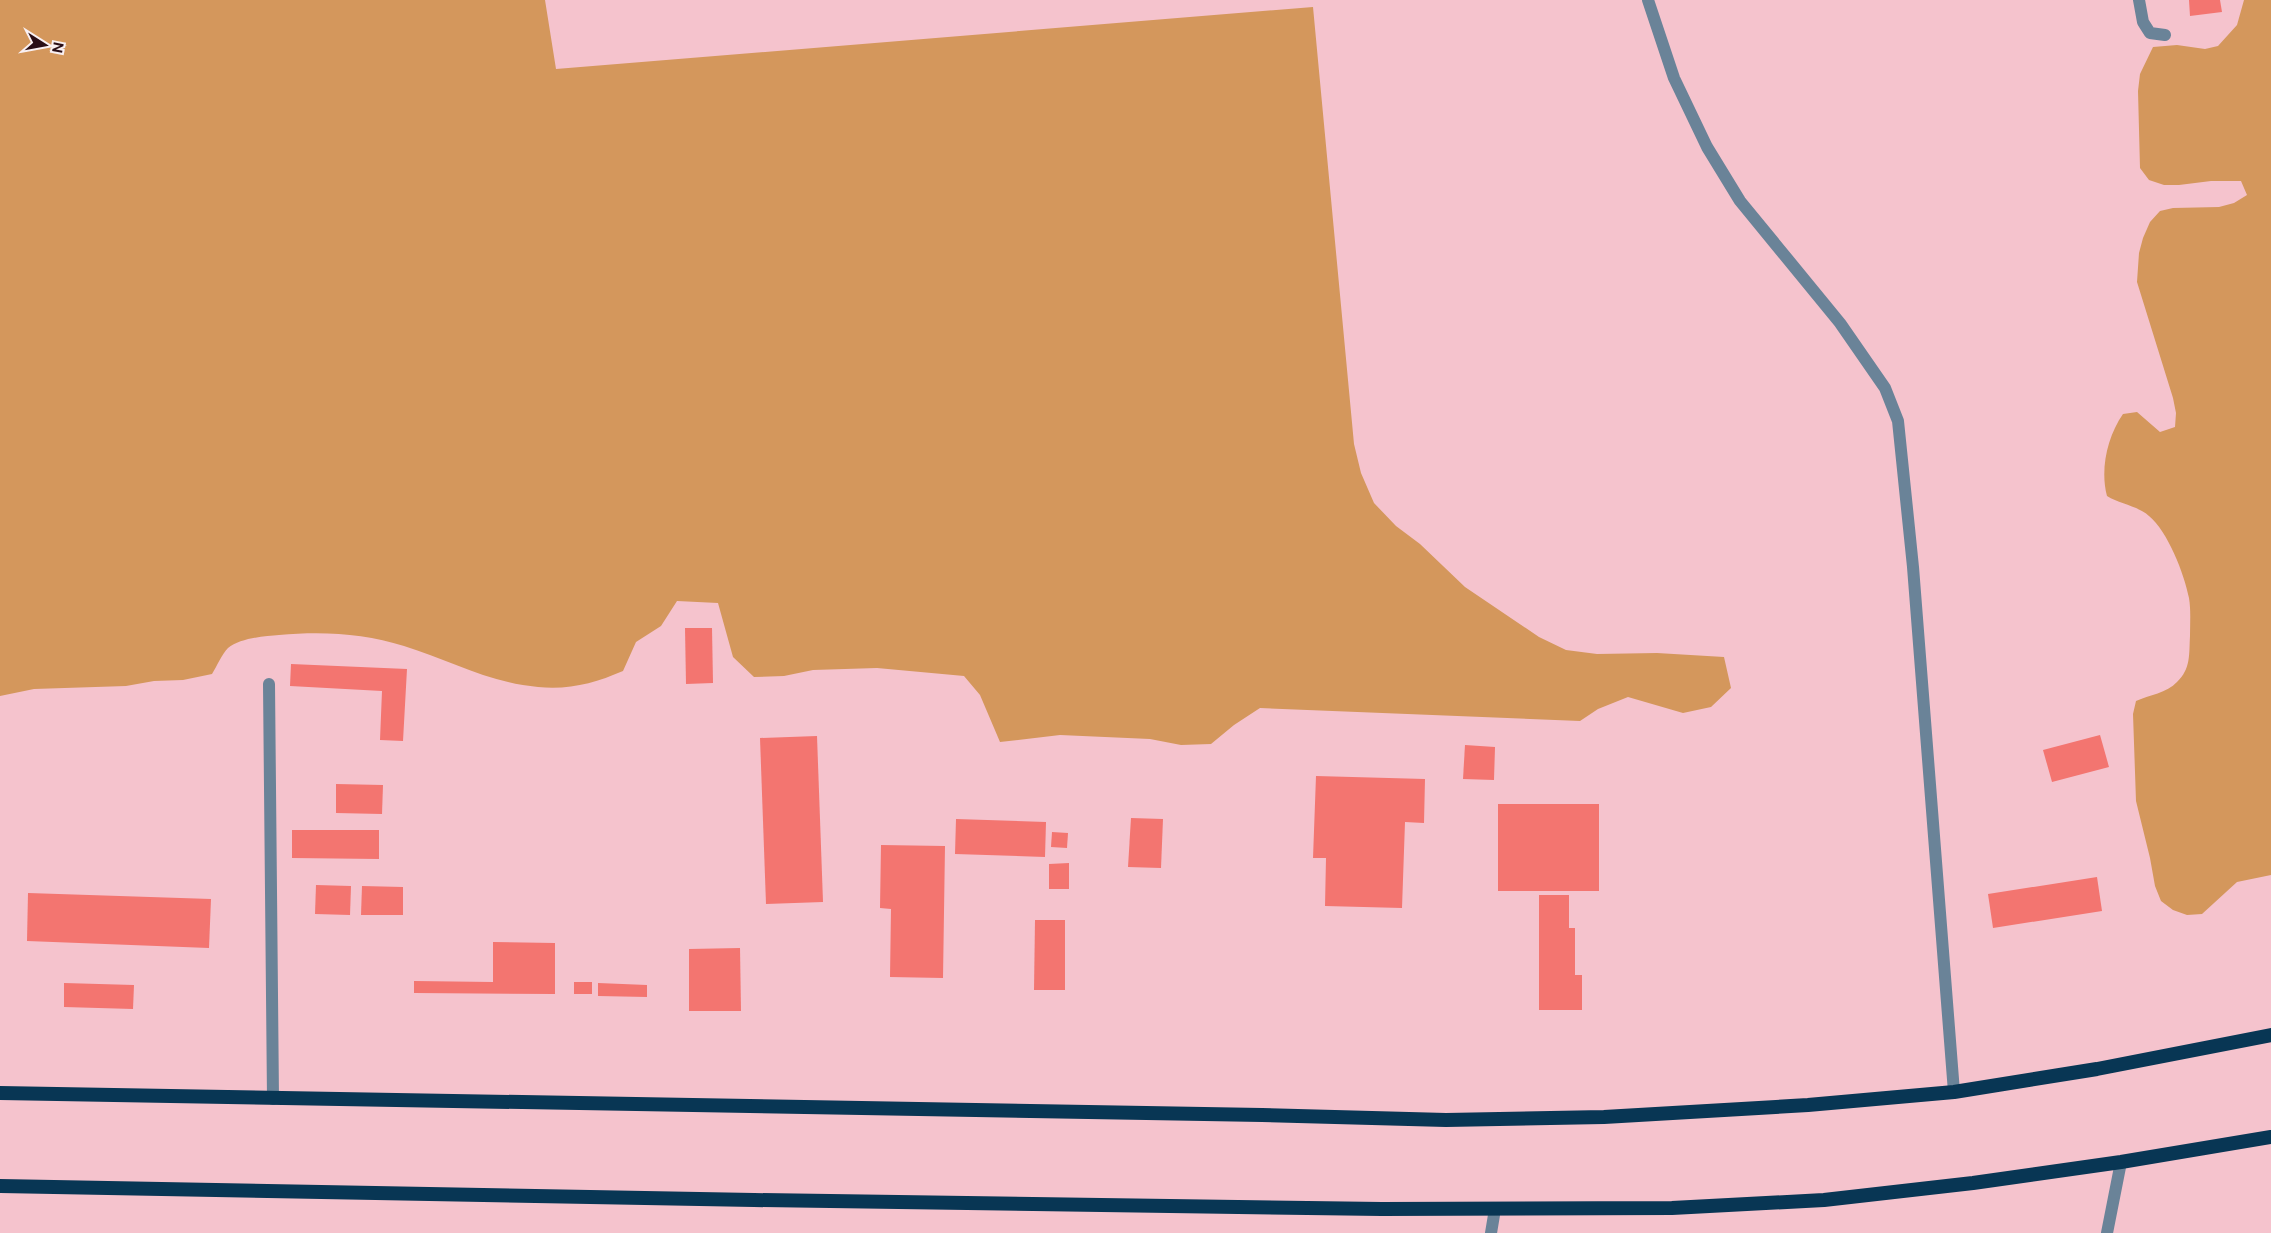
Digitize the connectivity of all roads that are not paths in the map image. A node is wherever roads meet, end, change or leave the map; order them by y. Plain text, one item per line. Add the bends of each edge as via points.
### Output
1 (1648, 0) edge
2 (2139, 0) edge
3 (2165, 36) dead end
4 (269, 684) dead end
5 (2271, 1035) edge
6 (1954, 1092) junction
7 (0, 1093) edge
8 (272, 1099) junction
9 (2271, 1136) edge
10 (2121, 1162) junction
11 (0, 1186) edge
12 (1495, 1209) junction
13 (1490, 1233) edge
14 (2107, 1233) edge

1 - 6 street via 1674,78 1707,147 1740,201 1840,323 1885,388 1898,421 1913,568
2 - 3 street via 2143,22 2150,33
4 - 8 street
5 - 6 highway via 2097,1069
6 - 8 highway via 1808,1105 1604,1117 1446,1120 1252,1114
7 - 8 highway
9 - 10 highway
10 - 12 highway via 1824,1200 1672,1208
10 - 14 street
11 - 12 highway via 774,1201
12 - 13 street

